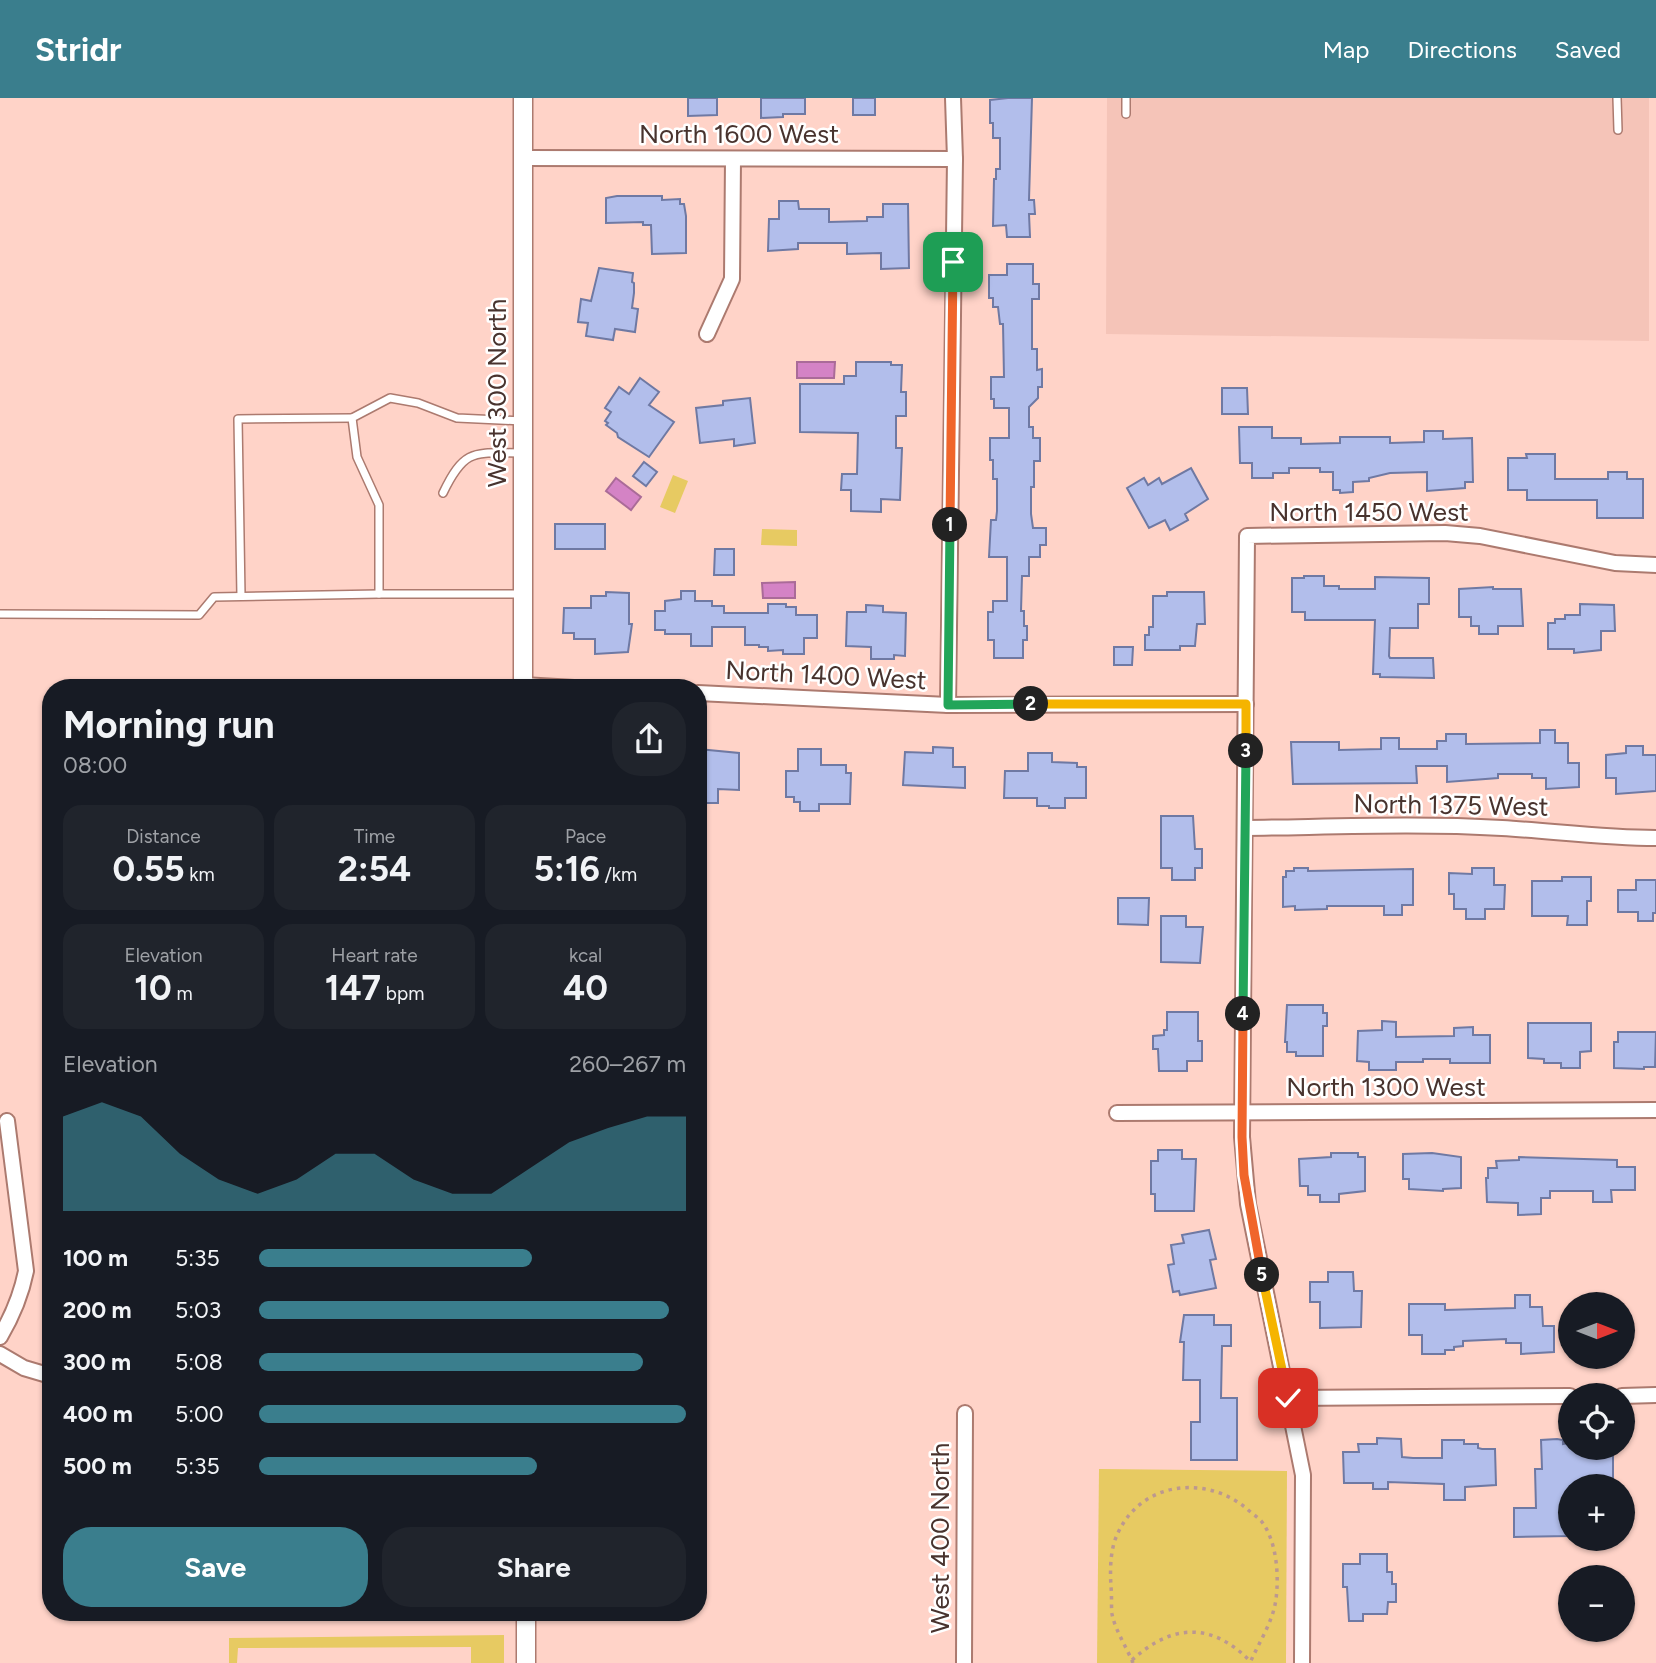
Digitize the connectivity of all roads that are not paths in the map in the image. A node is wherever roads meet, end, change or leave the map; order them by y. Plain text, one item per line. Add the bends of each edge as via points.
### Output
1 (523, 98) edge
2 (953, 98) edge
3 (1126, 98) edge
4 (1618, 98) edge
5 (1126, 114) dead end
6 (1618, 130) dead end
7 (523, 158) junction
8 (733, 159) junction
9 (955, 159) junction
10 (707, 334) dead end
11 (352, 418) junction
12 (523, 421) junction
13 (523, 453) junction
14 (443, 494) dead end
15 (1656, 565) edge
16 (379, 594) junction
17 (523, 594) junction
18 (241, 596) junction
19 (0, 614) edge
20 (523, 679) edge
21 (707, 693) edge
22 (1246, 704) junction
23 (948, 705) junction
24 (1245, 828) junction
25 (1656, 838) edge
26 (1656, 1110) edge
27 (1242, 1111) junction
28 (1117, 1113) dead end
29 (7, 1121) dead end
30 (0, 1337) edge
31 (0, 1354) edge
32 (42, 1373) edge
33 (1635, 1395) edge
34 (1656, 1395) edge
35 (1558, 1396) edge
36 (1288, 1398) junction
37 (965, 1413) dead end
38 (526, 1621) edge
39 (526, 1663) edge
40 (964, 1663) edge
41 (1302, 1663) edge

1 - 7 street, West 300 North
2 - 9 street
3 - 5 lane
4 - 6 lane
7 - 8 street, North 1600 West
7 - 12 street, West 300 North
8 - 9 street, North 1600 West
8 - 10 street via 732,279
9 - 23 street
11 - 12 lane via 390,398 457,418
11 - 16 lane via 357,457 379,505
11 - 18 lane via 238,419
12 - 13 street, West 300 North
13 - 14 lane via 475,453 454,469
13 - 17 street, West 300 North
15 - 22 street, North 1450 West via 1615,563 1445,533 1247,536
16 - 17 lane
16 - 18 lane
17 - 20 street, West 300 North
18 - 19 lane via 214,597 199,615
21 - 23 street, North 1400 West
22 - 23 street, North 1400 West
22 - 24 street
24 - 25 street, North 1375 West via 1455,826
24 - 27 street
26 - 27 street, North 1300 West
27 - 28 street, North 1300 West
27 - 36 street via 1248,1205
29 - 30 street via 26,1271 22,1294
31 - 32 street
33 - 34 street
35 - 36 street
36 - 41 street via 1303,1475
37 - 40 street, West 400 North
38 - 39 street

